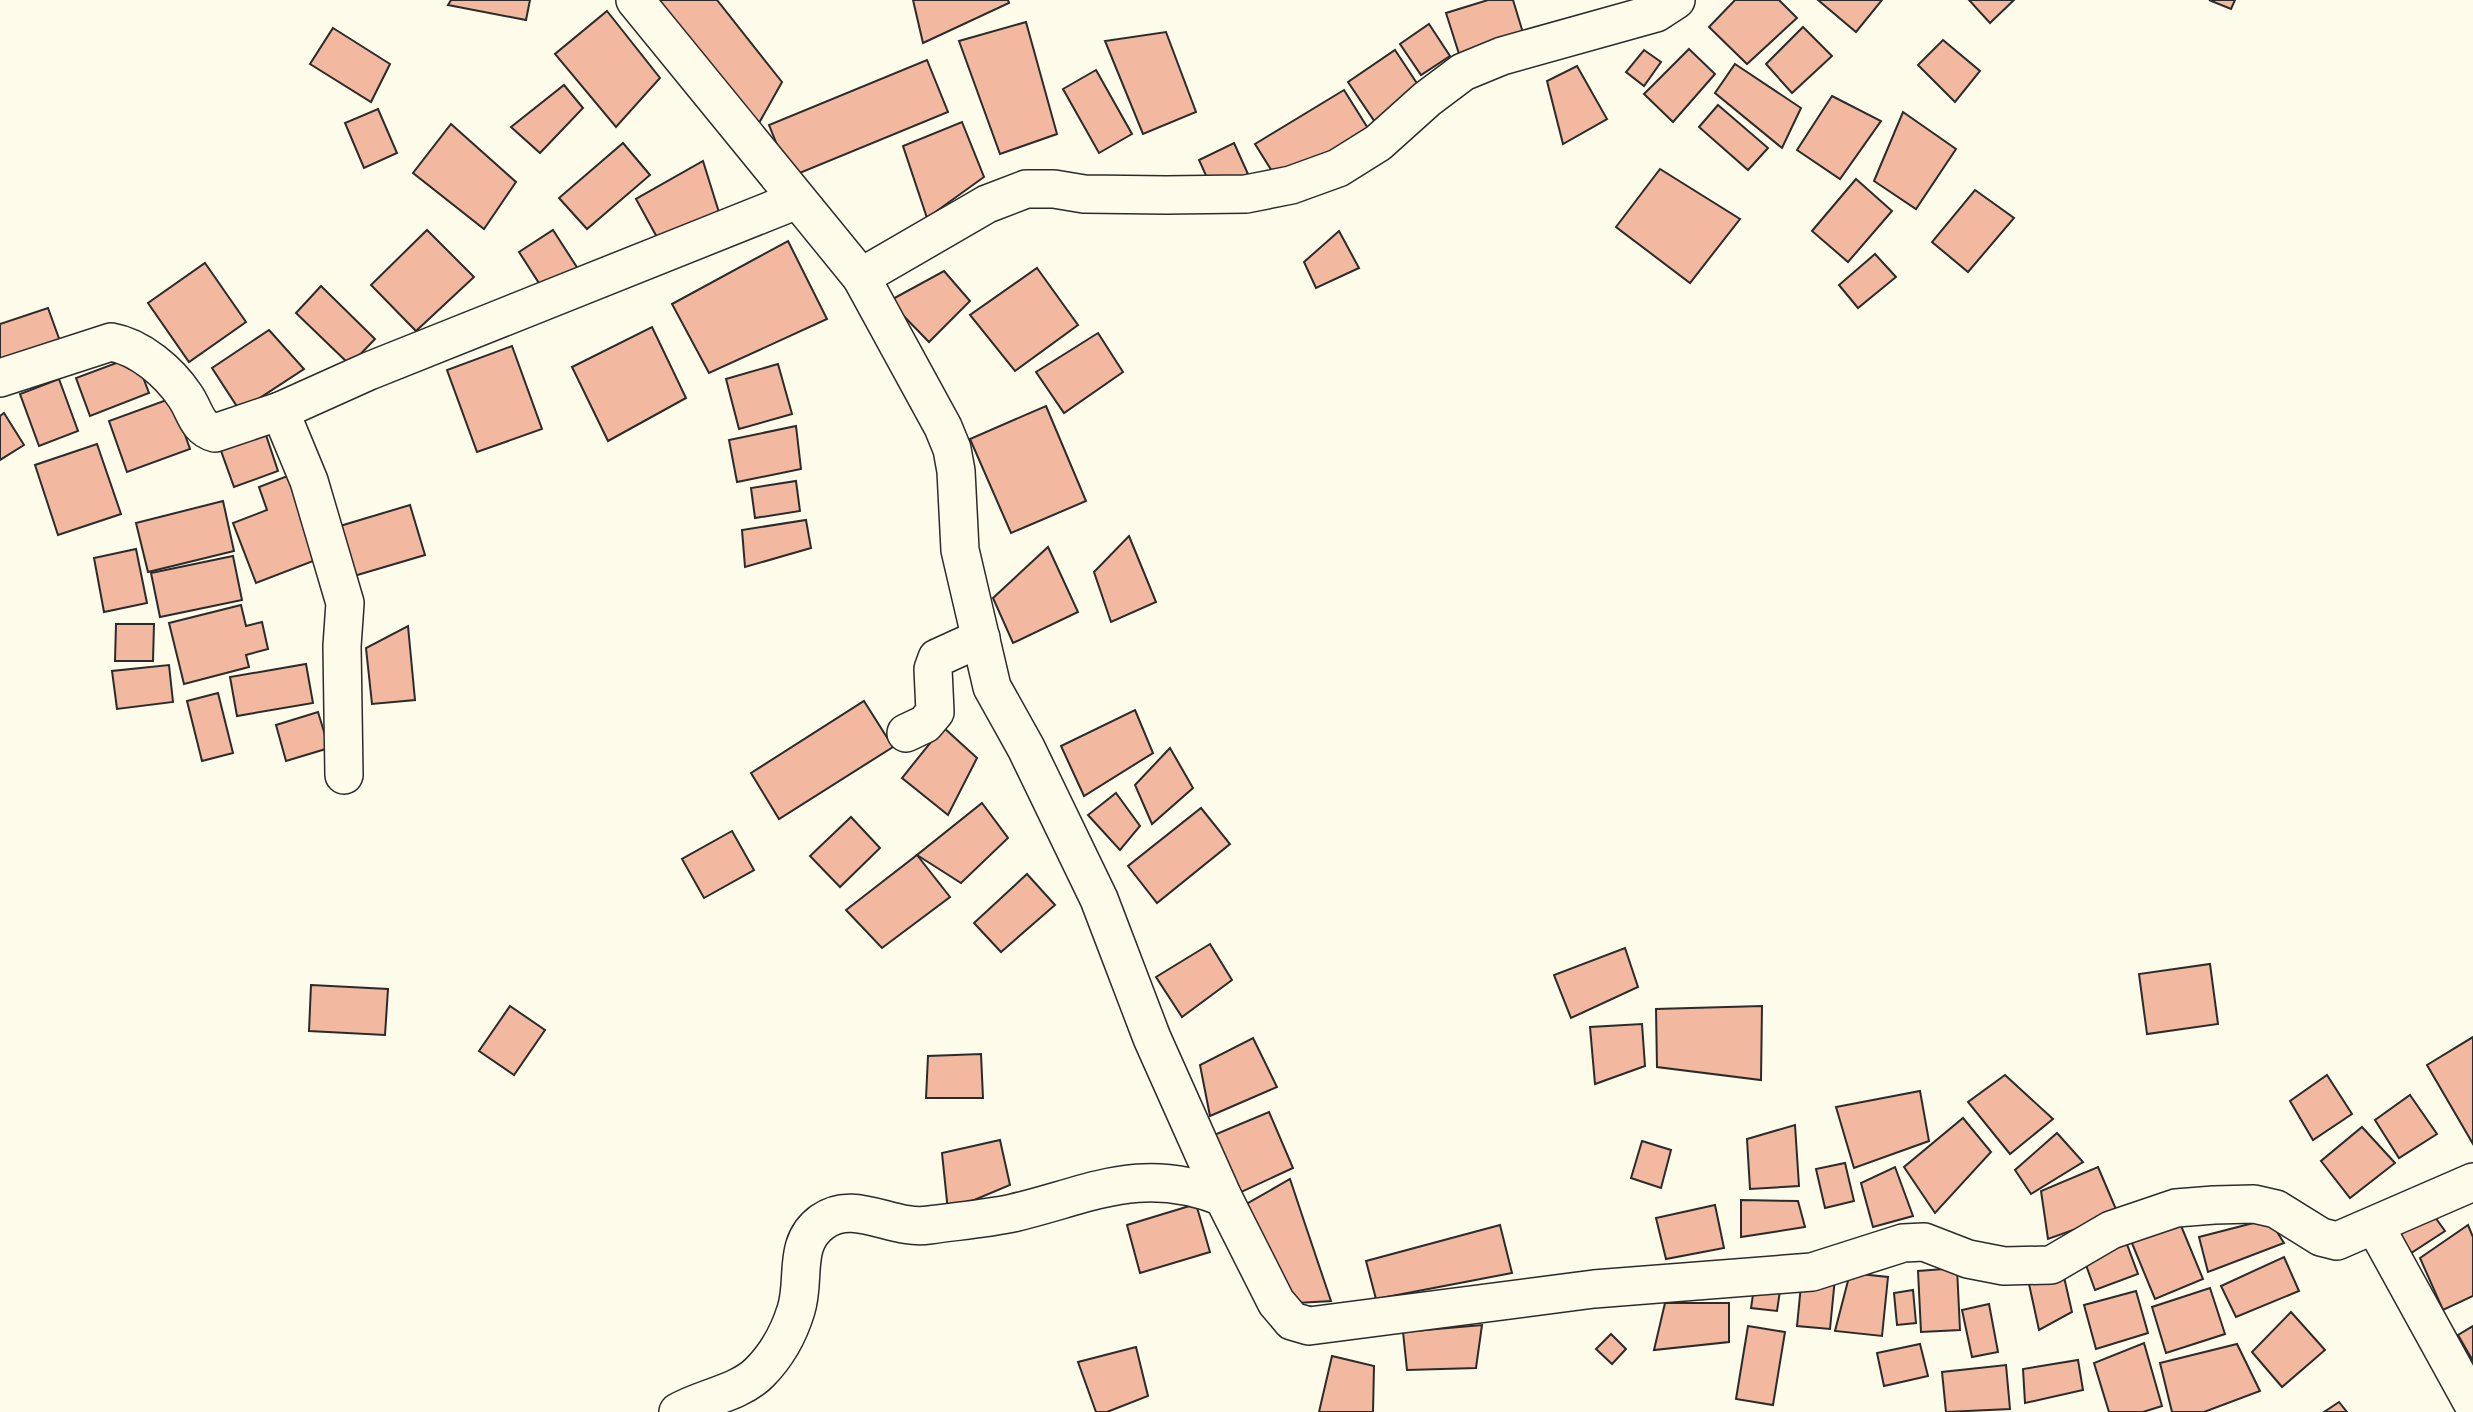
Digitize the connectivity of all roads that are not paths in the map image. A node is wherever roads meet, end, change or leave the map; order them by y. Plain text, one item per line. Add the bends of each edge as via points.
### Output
1 (635, 0) edge
2 (1676, 0) edge
3 (797, 200) junction
4 (861, 277) junction
5 (0, 379) edge
6 (280, 411) junction
7 (981, 638) junction
8 (906, 733) dead end
9 (344, 775) dead end
10 (2473, 1182) edge
11 (1223, 1196) junction
12 (2375, 1226) junction
13 (2473, 1404) edge
14 (678, 1412) edge

1 - 3 street
2 - 4 street via 1656,13 1502,56 1463,72 1378,143 1338,168 1291,185 1246,194 1084,194 1026,189 986,204
3 - 4 street
3 - 6 street
4 - 7 street via 952,449 960,550
5 - 6 street via 111,342 135,349 149,360 184,394 208,431 215,433
6 - 9 street via 309,481 345,603
7 - 8 street via 937,658 933,669 935,712 925,724
7 - 11 street via 992,687 1099,898 1152,1038
10 - 12 street
11 - 12 street via 1276,1302 1292,1321 1309,1326 1594,1289 1812,1272 1903,1243 1924,1242 1968,1259 2004,1266 2051,1265 2111,1230 2176,1208 2253,1204 2276,1209 2321,1237 2337,1241
11 - 14 street via 1191,1184 1158,1181 1103,1188 1010,1213 922,1226 850,1211 837,1214 822,1221 804,1245 797,1309 781,1347 757,1375
12 - 13 street

